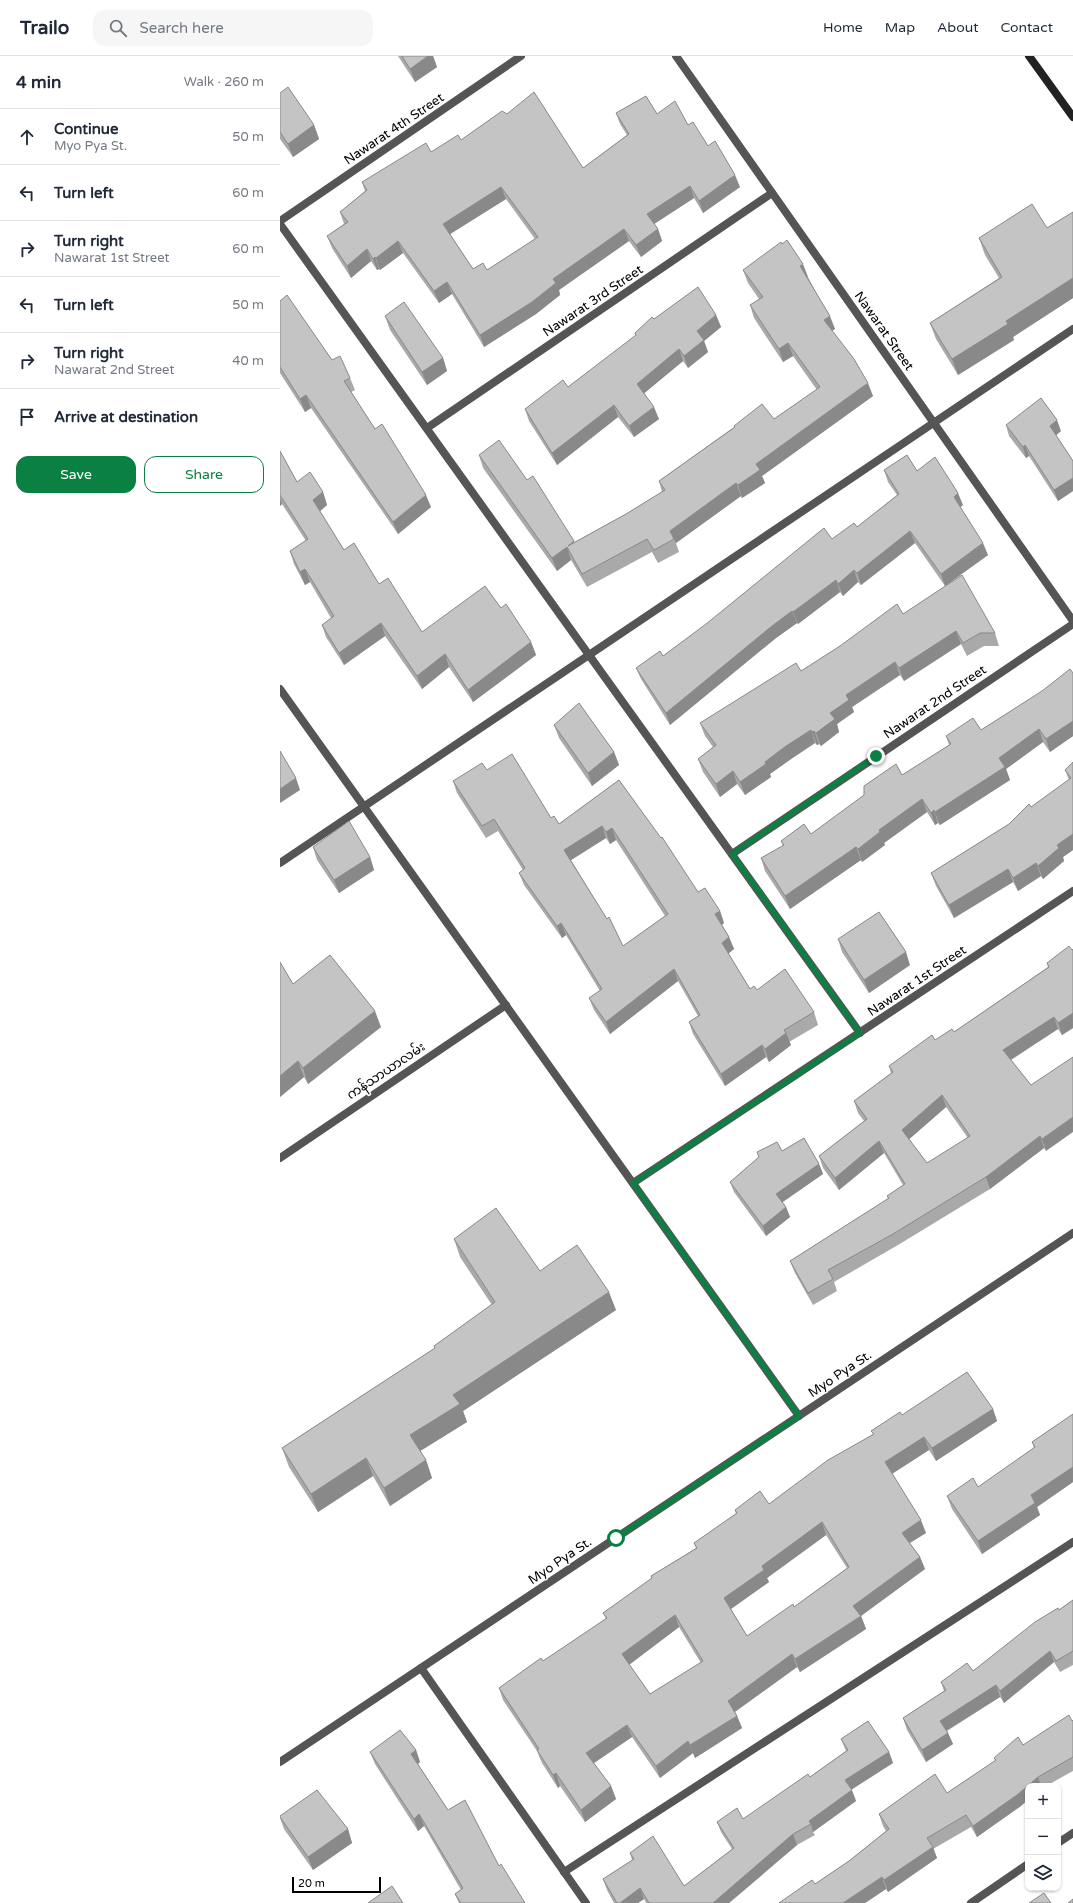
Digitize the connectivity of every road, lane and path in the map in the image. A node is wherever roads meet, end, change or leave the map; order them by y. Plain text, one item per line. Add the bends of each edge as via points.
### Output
1 (521, 56) edge
2 (676, 56) edge
3 (1029, 56) edge
4 (1073, 118) edge
5 (772, 193) junction
6 (280, 222) edge
7 (1073, 329) edge
8 (934, 423) junction
9 (427, 428) junction
10 (1073, 621) edge
11 (1073, 624) edge
12 (589, 655) junction
13 (280, 689) edge
14 (364, 807) junction
15 (732, 854) junction
16 (280, 863) edge
17 (1073, 891) edge
18 (506, 1005) junction
19 (860, 1033) junction
20 (280, 1158) edge
21 (633, 1183) junction
22 (1073, 1233) edge
23 (799, 1416) junction
24 (1073, 1542) edge
25 (421, 1668) junction
26 (280, 1762) edge
27 (1073, 1833) edge
28 (1061, 1841) edge
29 (1025, 1866) edge
30 (564, 1872) junction
31 (586, 1903) edge
32 (971, 1903) edge

1 - 6 street, Nawarat 4th Street
2 - 5 street, Nawarat Street
3 - 4 main road
5 - 8 street, Nawarat Street
5 - 9 street, Nawarat 3rd Street
6 - 9 street
7 - 8 street
8 - 10 street, Nawarat Street
8 - 12 street
9 - 12 street
11 - 15 street, Nawarat 2nd Street
12 - 14 street
12 - 15 street
13 - 14 street
14 - 16 street
14 - 18 street
15 - 19 street
17 - 19 street, Nawarat 1st Street
18 - 20 street, ကန်သာယာလမ်း
18 - 21 street
19 - 21 street, Nawarat 1st Street
21 - 23 street
22 - 23 street, Myo Pya St.
23 - 25 street, Myo Pya St.
24 - 30 street
25 - 26 street, Myo Pya St.
25 - 30 street
27 - 28 street
29 - 32 street
30 - 31 street

